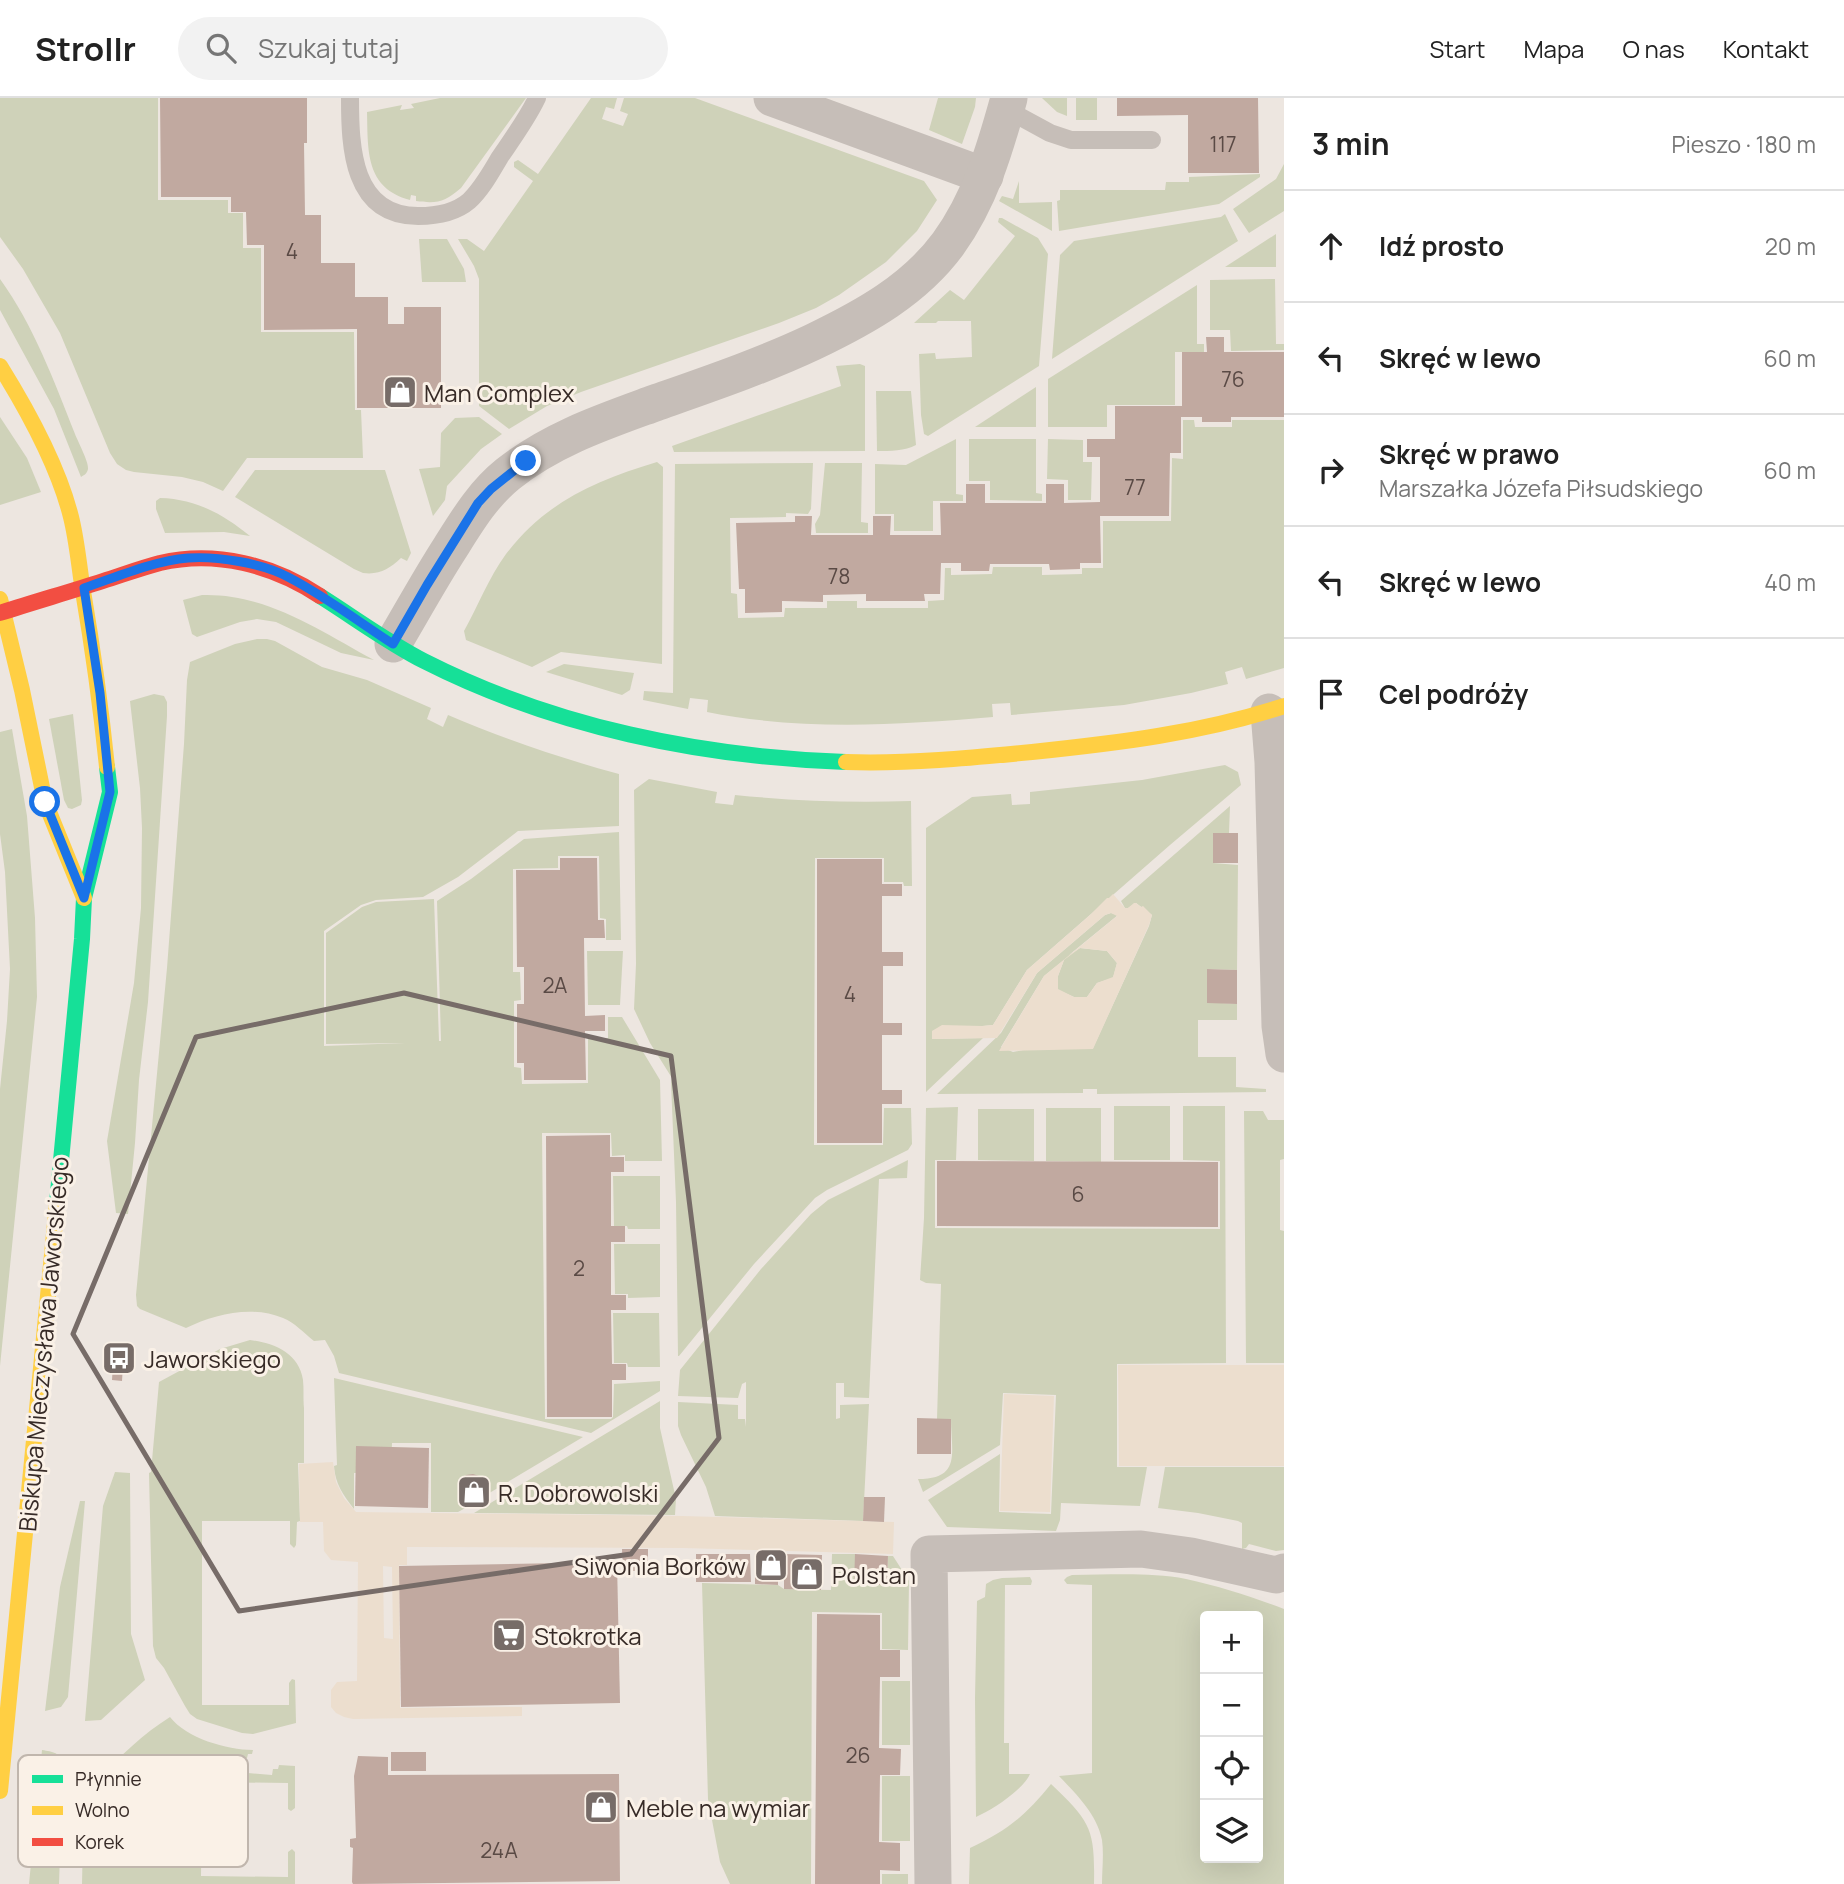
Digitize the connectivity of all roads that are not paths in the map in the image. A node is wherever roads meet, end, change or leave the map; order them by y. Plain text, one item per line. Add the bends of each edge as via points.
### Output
1 (350, 98) edge
2 (537, 98) edge
3 (772, 98) edge
4 (1008, 104) edge
5 (1152, 140) dead end
6 (985, 176) junction
7 (0, 366) edge
8 (84, 588) junction
9 (1, 608) edge
10 (409, 652) junction
11 (1277, 709) edge
12 (84, 898) junction
13 (1284, 1054) edge
14 (1281, 1575) edge
15 (0, 1791) edge
16 (933, 1884) edge

1 - 2 lane via 351,144 361,182 386,208 413,216 440,214 467,202 485,182
3 - 6 street
4 - 5 lane via 1070,141
4 - 6 street
6 - 10 street via 948,244 928,267 904,290 858,321 756,367 568,436 508,474 470,516 427,585
7 - 8 street, Biskupa Mieczysława Jaworskiego via 65,496
8 - 9 street
8 - 10 street via 187,558 253,565 286,576
8 - 12 street, Biskupa Mieczysława Jaworskiego via 110,792
9 - 12 street, Biskupa Mieczysława Jaworskiego via 45,802
10 - 11 street via 475,684 605,728 695,748 795,761 947,760 1113,744 1229,724
11 - 13 street via 1273,762
12 - 15 street, Biskupa Mieczysława Jaworskiego
14 - 16 street via 1141,1549 929,1554

